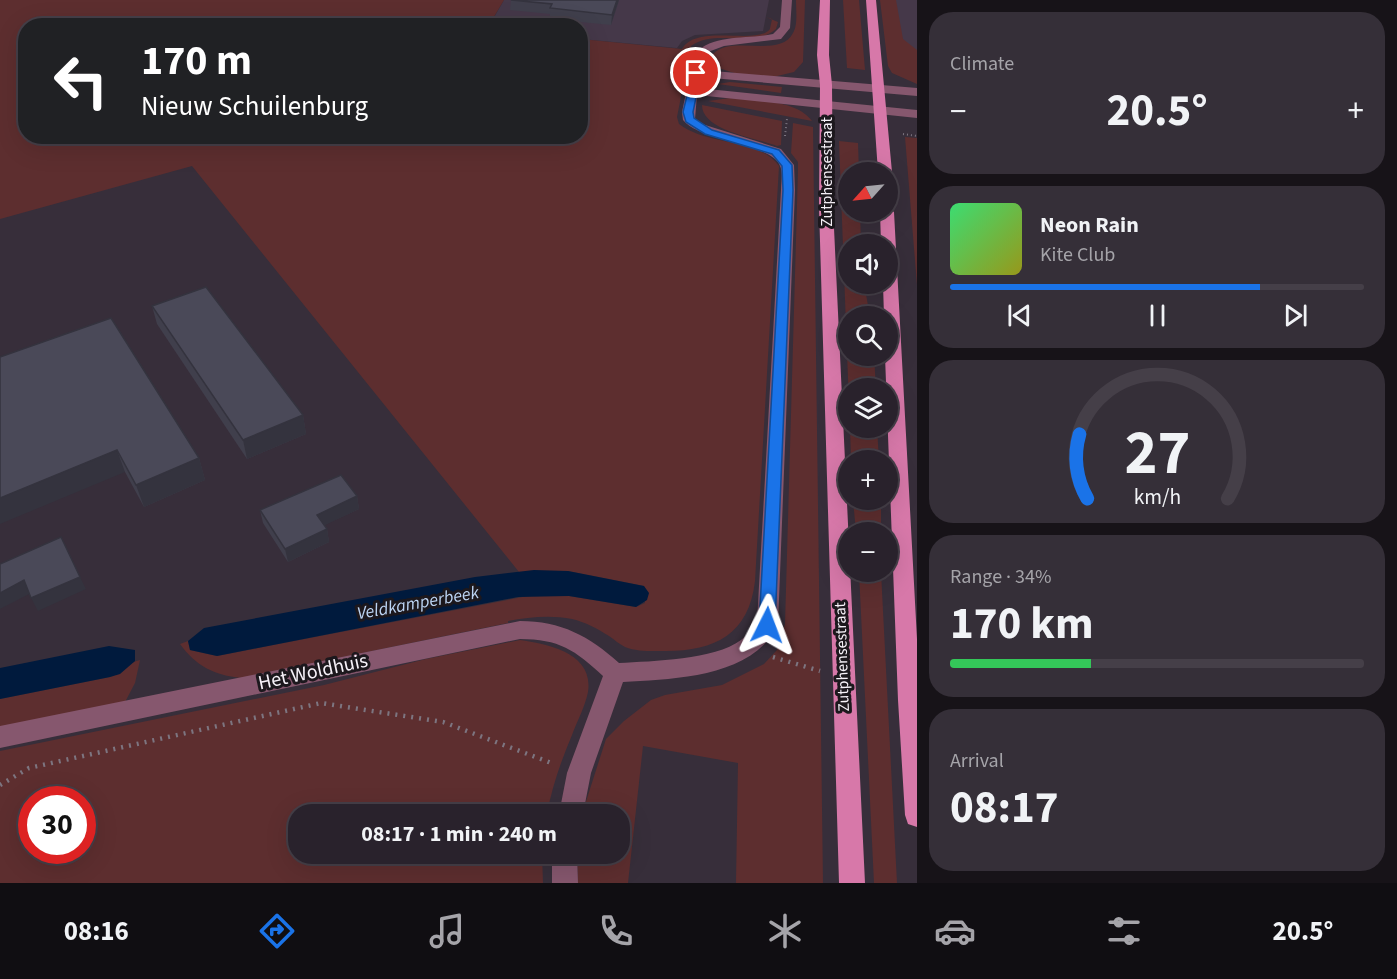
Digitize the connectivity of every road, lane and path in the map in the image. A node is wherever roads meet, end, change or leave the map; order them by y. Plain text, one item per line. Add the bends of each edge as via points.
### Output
1 (787, 0) edge
2 (825, 0) edge
3 (871, 0) edge
4 (696, 73) junction
5 (826, 85) junction
6 (880, 89) junction
7 (693, 91) junction
8 (917, 92) edge
9 (826, 104) junction
10 (881, 110) junction
11 (917, 114) edge
12 (884, 162) edge
13 (887, 222) edge
14 (615, 673) junction
15 (0, 737) edge
16 (579, 774) junction
17 (0, 784) edge
18 (573, 804) edge
19 (917, 815) edge
20 (565, 864) edge
21 (566, 883) edge
22 (852, 883) edge

1 - 4 street via 783,33 768,40 708,47 698,56
2 - 5 main road, Zutphensestraat
3 - 6 main road
4 - 5 street
4 - 7 street
5 - 6 street
5 - 9 main road, Zutphensestraat
6 - 8 street
6 - 10 main road
7 - 9 street
7 - 14 street via 689,120 698,127 776,152 787,165 767,625 747,649 719,659
9 - 10 street
9 - 22 main road, Zutphensestraat via 826,207
10 - 11 street
10 - 12 main road
13 - 19 main road
14 - 15 street, Het Woldhuis via 568,636 520,630
14 - 16 street
16 - 17 path via 443,722 321,703 28,768
16 - 18 street
20 - 21 street

